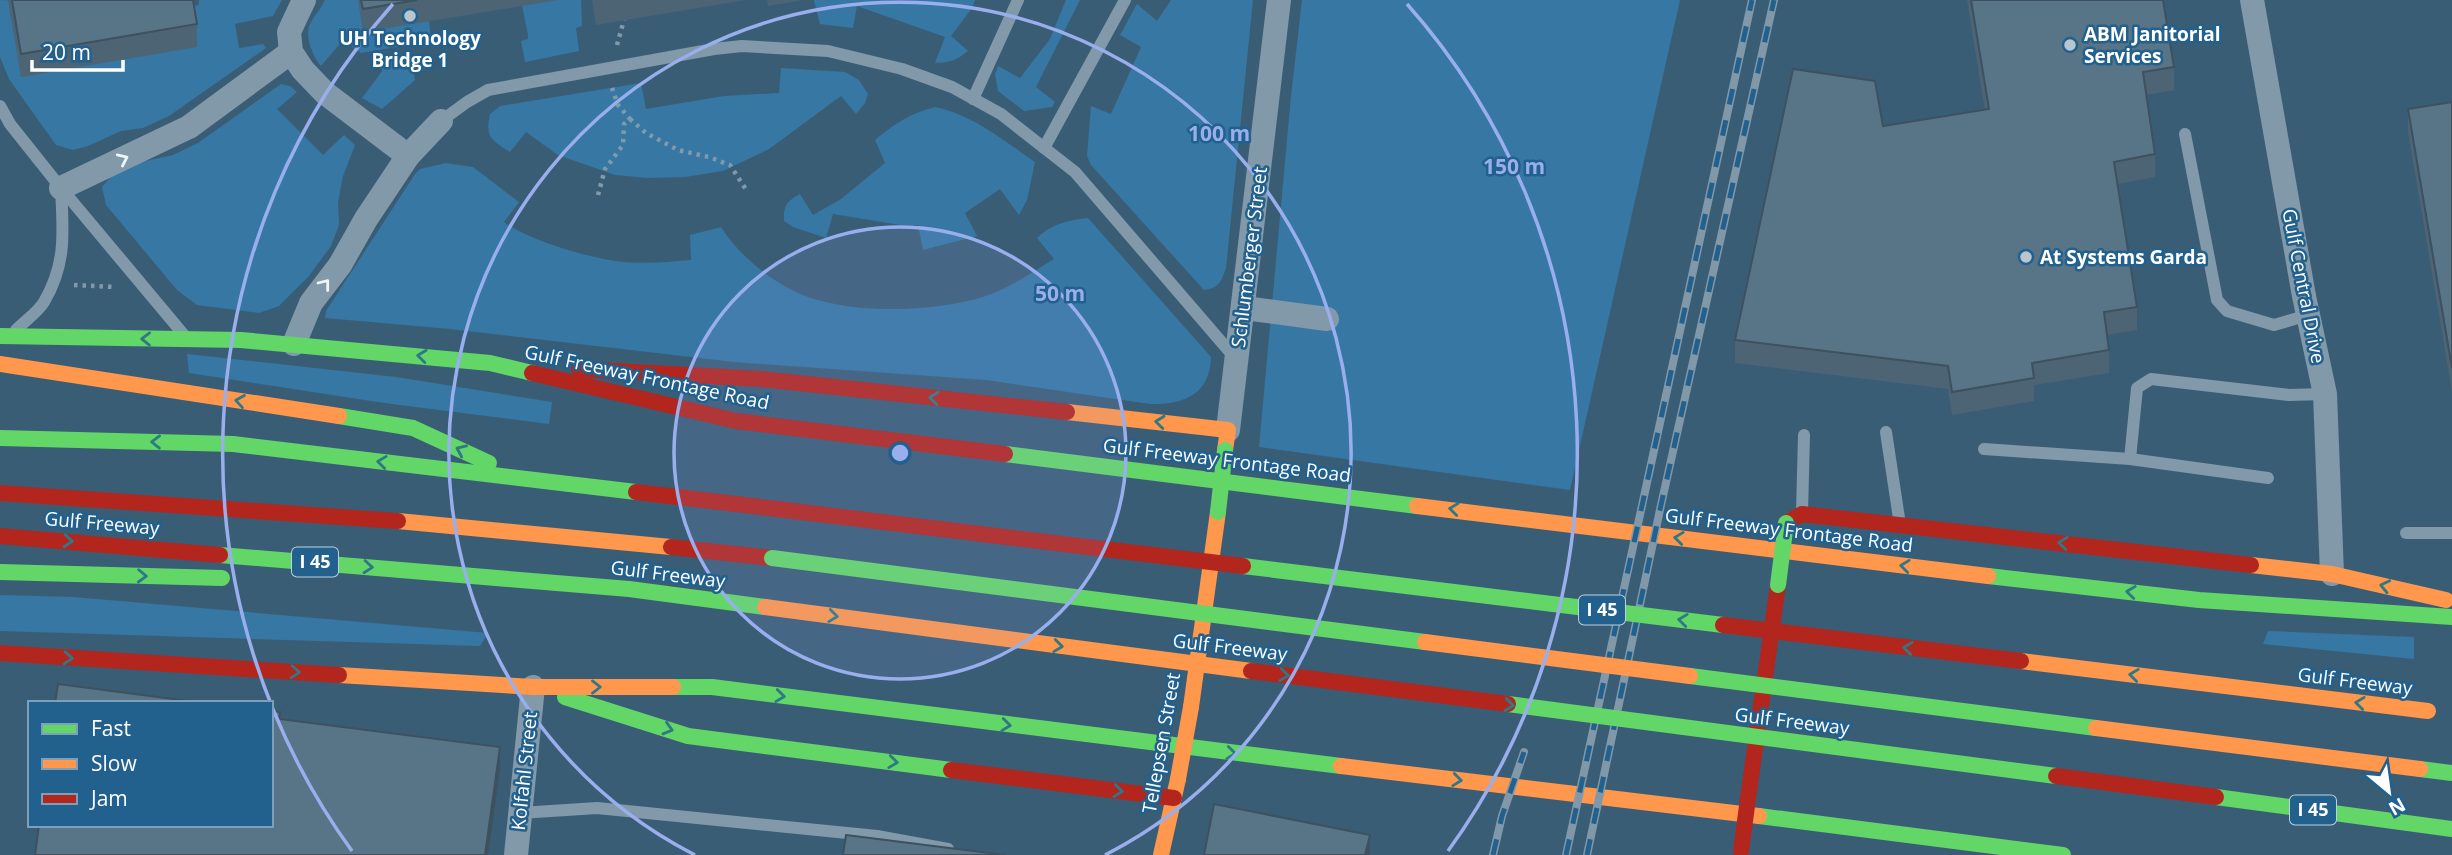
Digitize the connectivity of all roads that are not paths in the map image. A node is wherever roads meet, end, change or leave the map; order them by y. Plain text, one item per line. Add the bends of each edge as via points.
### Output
1 (304, 0) edge
2 (1018, 0) edge
3 (1125, 0) edge
4 (1279, 0) edge
5 (2252, 0) edge
6 (290, 52) junction
7 (973, 99) junction
8 (0, 106) edge
9 (441, 121) joint
10 (2185, 134) dead end
11 (1044, 148) junction
12 (408, 156) junction
13 (61, 188) junction
14 (1244, 308) junction
15 (2308, 315) junction
16 (1327, 319) dead end
17 (5, 336) edge
18 (188, 339) junction
19 (294, 344) junction
20 (1236, 359) junction
21 (489, 363) junction
22 (0, 364) edge
23 (2325, 394) junction
24 (1885, 432) dead end
25 (1804, 435) dead end
26 (0, 438) edge
27 (1227, 440) junction
28 (1984, 449) dead end
29 (2130, 459) junction
30 (523, 478) junction
31 (2268, 478) dead end
32 (0, 493) edge
33 (1802, 514) junction
34 (1900, 525) junction
35 (2406, 533) dead end
36 (2452, 533) edge
37 (0, 536) edge
38 (0, 572) edge
39 (2332, 574) junction
40 (238, 579) dead end
41 (335, 581) dead end
42 (629, 589) junction
43 (2452, 602) edge
44 (2452, 617) edge
45 (0, 653) edge
46 (533, 687) junction
47 (2434, 712) dead end
48 (2452, 773) edge
49 (1174, 797) junction
50 (520, 813) junction
51 (2452, 829) edge
52 (956, 850) edge
53 (1742, 853) edge
54 (516, 855) edge
55 (1161, 855) edge
56 (2063, 855) edge

1 - 6 street via 289,32
2 - 7 lane
3 - 11 lane
4 - 14 street, Schlumberger Street
5 - 15 street, Gulf Central Drive
6 - 12 street via 325,93
13 -> 6 street via 189,127
7 - 9 lane via 902,69 828,51 743,46 488,90
7 - 11 lane via 1001,114
8 - 13 lane
9 - 12 street
10 - 15 lane via 2217,300 2227,312 2274,324
11 - 20 lane via 1075,172
19 -> 12 street via 311,303
13 - 17 lane via 64,242 58,268 43,304
13 - 18 lane
14 - 16 street
14 - 20 street, Schlumberger Street
15 - 23 street, Gulf Central Drive
18 -> 17 main road, Gulf Freeway Frontage Road
18 - 19 main road, Gulf Freeway Frontage Road
21 -> 19 main road, Gulf Freeway Frontage Road
20 - 27 street, Schlumberger Street
27 -> 21 main road via 761,379
44 -> 21 main road, Gulf Freeway Frontage Road via 2199,600 736,421
30 -> 22 main road via 413,428
23 - 29 lane via 2289,395 2151,379 2137,388
23 - 39 street, Gulf Central Drive
24 - 34 lane
25 - 33 lane
30 -> 26 main road, Gulf Freeway / I 45 via 233,444
27 - 49 main road, Tellepsen Street, bridge via 1191,707
28 - 29 lane
29 - 31 lane
47 -> 30 main road, Gulf Freeway / I 45, bridge
32 - 48 main road, Gulf Freeway, bridge via 455,525 772,558
33 - 34 main road
33 - 53 main road, bridge via 1786,523
39 -> 34 main road
35 - 36 lane
37 -> 42 main road, Gulf Freeway / I 45
38 -> 40 main road
43 -> 39 main road
41 - 42 main road
42 -> 51 main road, Gulf Freeway / I 45, bridge
45 -> 46 main road
46 -> 49 main road via 688,736
46 - 50 street, Kolfahl Street
46 -> 56 main road via 712,687
49 - 55 main road, Tellepsen Street
50 - 52 lane via 597,808 877,836
50 - 54 street, Kolfahl Street

